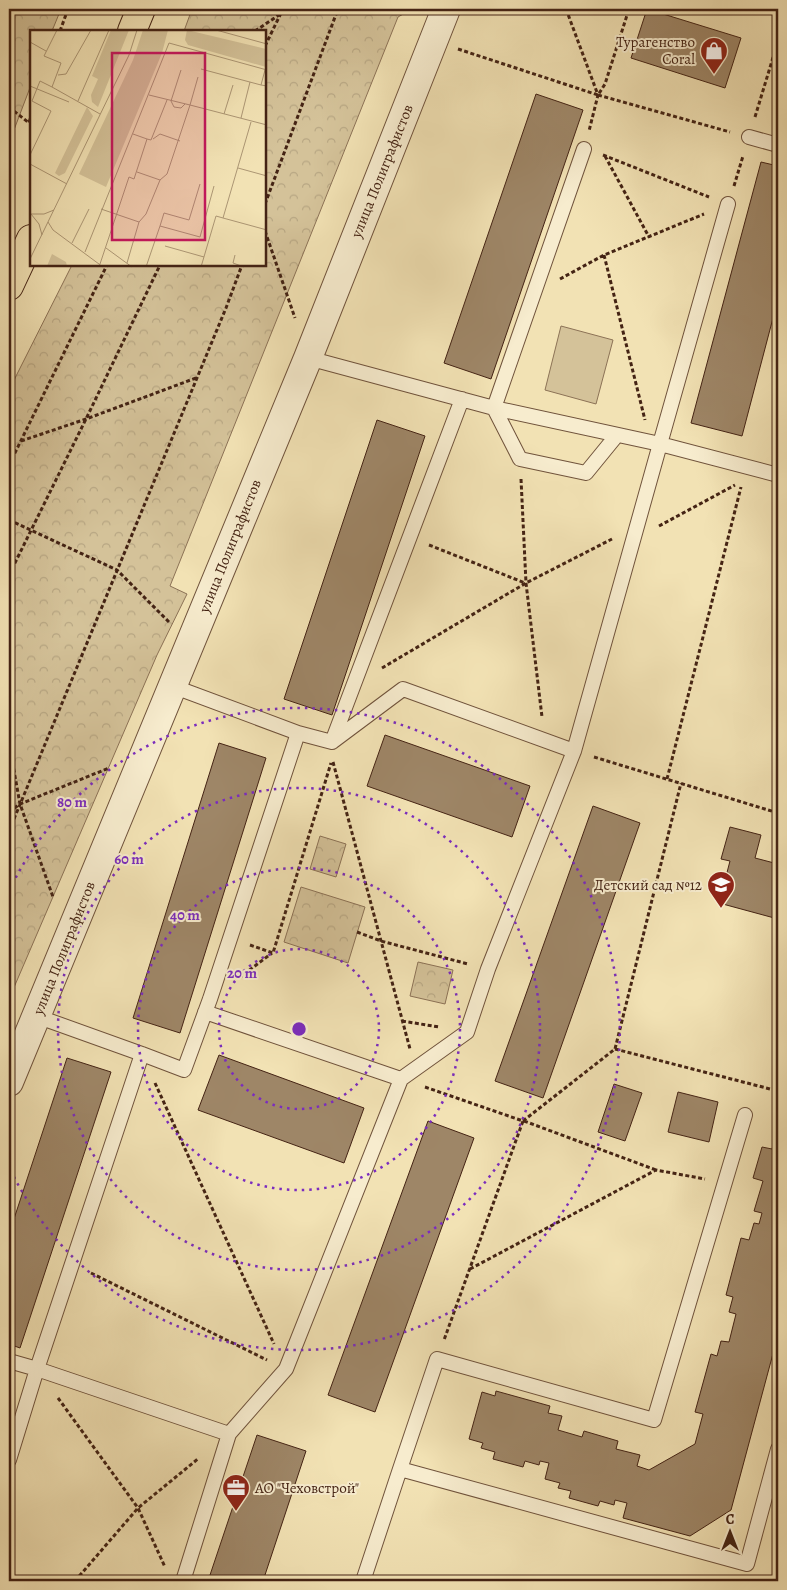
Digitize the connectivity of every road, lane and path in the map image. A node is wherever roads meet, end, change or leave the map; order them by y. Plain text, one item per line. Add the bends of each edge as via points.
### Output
1 (68, 9) edge
2 (141, 9) edge
3 (282, 9) edge
4 (288, 9) edge
5 (338, 9) edge
6 (446, 9) edge
7 (566, 9) edge
8 (629, 9) edge
9 (280, 14) junction
10 (60, 30) edge
11 (132, 30) edge
12 (256, 30) edge
13 (266, 44) edge
14 (458, 49) dead end
15 (598, 94) junction
16 (9, 107) edge
17 (30, 120) edge
18 (748, 137) joint
19 (778, 146) edge
20 (584, 149) junction
21 (605, 156) junction
22 (266, 201) edge
23 (728, 204) junction
24 (266, 234) edge
25 (649, 237) junction
26 (30, 241) edge
27 (604, 255) junction
28 (107, 266) edge
29 (160, 266) edge
30 (242, 266) edge
31 (9, 286) edge
32 (534, 294) junction
33 (308, 358) junction
34 (197, 378) junction
35 (462, 399) junction
36 (494, 408) junction
37 (86, 419) junction
38 (617, 435) junction
39 (20, 441) junction
40 (656, 443) junction
41 (520, 459) junction
42 (9, 464) edge
43 (778, 475) edge
44 (9, 520) edge
45 (31, 530) junction
46 (636, 532) junction
47 (410, 537) junction
48 (117, 570) junction
49 (9, 576) edge
50 (526, 584) junction
51 (190, 643) junction
52 (354, 685) junction
53 (172, 686) junction
54 (298, 733) junction
55 (545, 740) junction
56 (332, 742) junction
57 (9, 743) edge
58 (574, 751) junction
59 (144, 754) junction
60 (667, 779) junction
61 (681, 783) junction
62 (20, 804) junction
63 (9, 812) edge
64 (778, 813) edge
65 (9, 831) edge
66 (53, 897) dead end
67 (357, 932) dead end
68 (230, 938) junction
69 (381, 941) junction
70 (488, 969) junction
71 (205, 1012) junction
72 (36, 1016) junction
73 (402, 1020) junction
74 (466, 1032) junction
75 (615, 1049) junction
76 (142, 1054) junction
77 (415, 1068) junction
78 (401, 1079) junction
79 (9, 1082) edge
80 (778, 1091) edge
81 (745, 1115) dead end
82 (523, 1121) junction
83 (656, 1170) junction
84 (725, 1183) junction
85 (72, 1264) junction
86 (469, 1270) junction
87 (437, 1359) junction
88 (9, 1361) edge
89 (37, 1369) junction
90 (286, 1369) junction
91 (228, 1434) junction
92 (778, 1449) edge
93 (9, 1460) edge
94 (400, 1469) junction
95 (138, 1508) junction
96 (168, 1573) dead end
97 (75, 1581) edge
98 (183, 1581) edge
99 (363, 1581) edge

1 - 10 path
2 - 11 main road
3 - 9 path
4 - 9 path
5 - 22 path
6 - 33 street, улица Полиграфистов
7 - 15 path
8 - 15 path via 605,84
9 - 12 path
9 - 13 path
14 - 15 path
15 - 18 path
15 - 20 path
16 - 17 path via 29,123
18 - 19 lane
20 - 21 path
20 - 32 lane
21 - 23 path
21 - 25 path
23 - 25 path
23 - 40 lane
24 - 33 path
25 - 27 path
26 - 31 main road
27 - 32 path
27 - 40 path
28 - 39 path
29 - 37 path
30 - 34 path
32 - 36 lane
33 - 35 lane
33 - 51 street, улица Полиграфистов
34 - 37 path
34 - 48 path
35 - 36 lane
35 - 47 lane
36 - 38 lane
36 - 41 lane
37 - 39 path
37 - 45 path
38 - 40 lane
38 - 41 lane via 586,473
39 - 42 path
40 - 43 lane
40 - 46 lane
41 - 50 path
44 - 45 path
45 - 48 path
45 - 49 path
46 - 50 path
46 - 58 lane
46 - 60 path via 743,481
47 - 50 path
47 - 52 lane
48 - 51 path
48 - 62 path
50 - 52 path
50 - 55 path
51 - 53 street, улица Полиграфистов
52 - 56 lane
53 - 54 lane
53 - 59 street, улица Полиграфистов
54 - 56 lane
54 - 68 lane
55 - 56 lane via 403,689
55 - 58 lane
57 - 62 path
58 - 60 path
58 - 70 lane
59 - 62 path
59 - 72 street, улица Полиграфистов
60 - 61 path
61 - 64 path
61 - 75 path
62 - 63 path
62 - 65 path
62 - 66 path
67 - 69 path
68 - 69 path via 273,953 332,760
68 - 71 lane
69 - 70 path
69 - 73 path
70 - 74 lane
71 - 76 lane via 184,1070
71 - 78 lane
72 - 76 lane
72 - 79 street, улица Полиграфистов
73 - 74 path
73 - 77 path
74 - 77 lane
75 - 80 path
75 - 82 path
76 - 85 lane
76 - 90 path
77 - 78 lane
78 - 82 path
78 - 90 lane
81 - 84 lane
82 - 83 path
82 - 86 path
83 - 84 path
83 - 86 path
84 - 87 lane via 654,1420
85 - 89 lane
85 - 90 path
86 - 87 path
87 - 94 lane
88 - 89 lane
89 - 91 lane
89 - 93 lane
89 - 95 path
90 - 91 lane
91 - 95 path
91 - 98 lane
92 - 94 lane via 747,1564
94 - 99 lane
95 - 96 path
95 - 97 path

